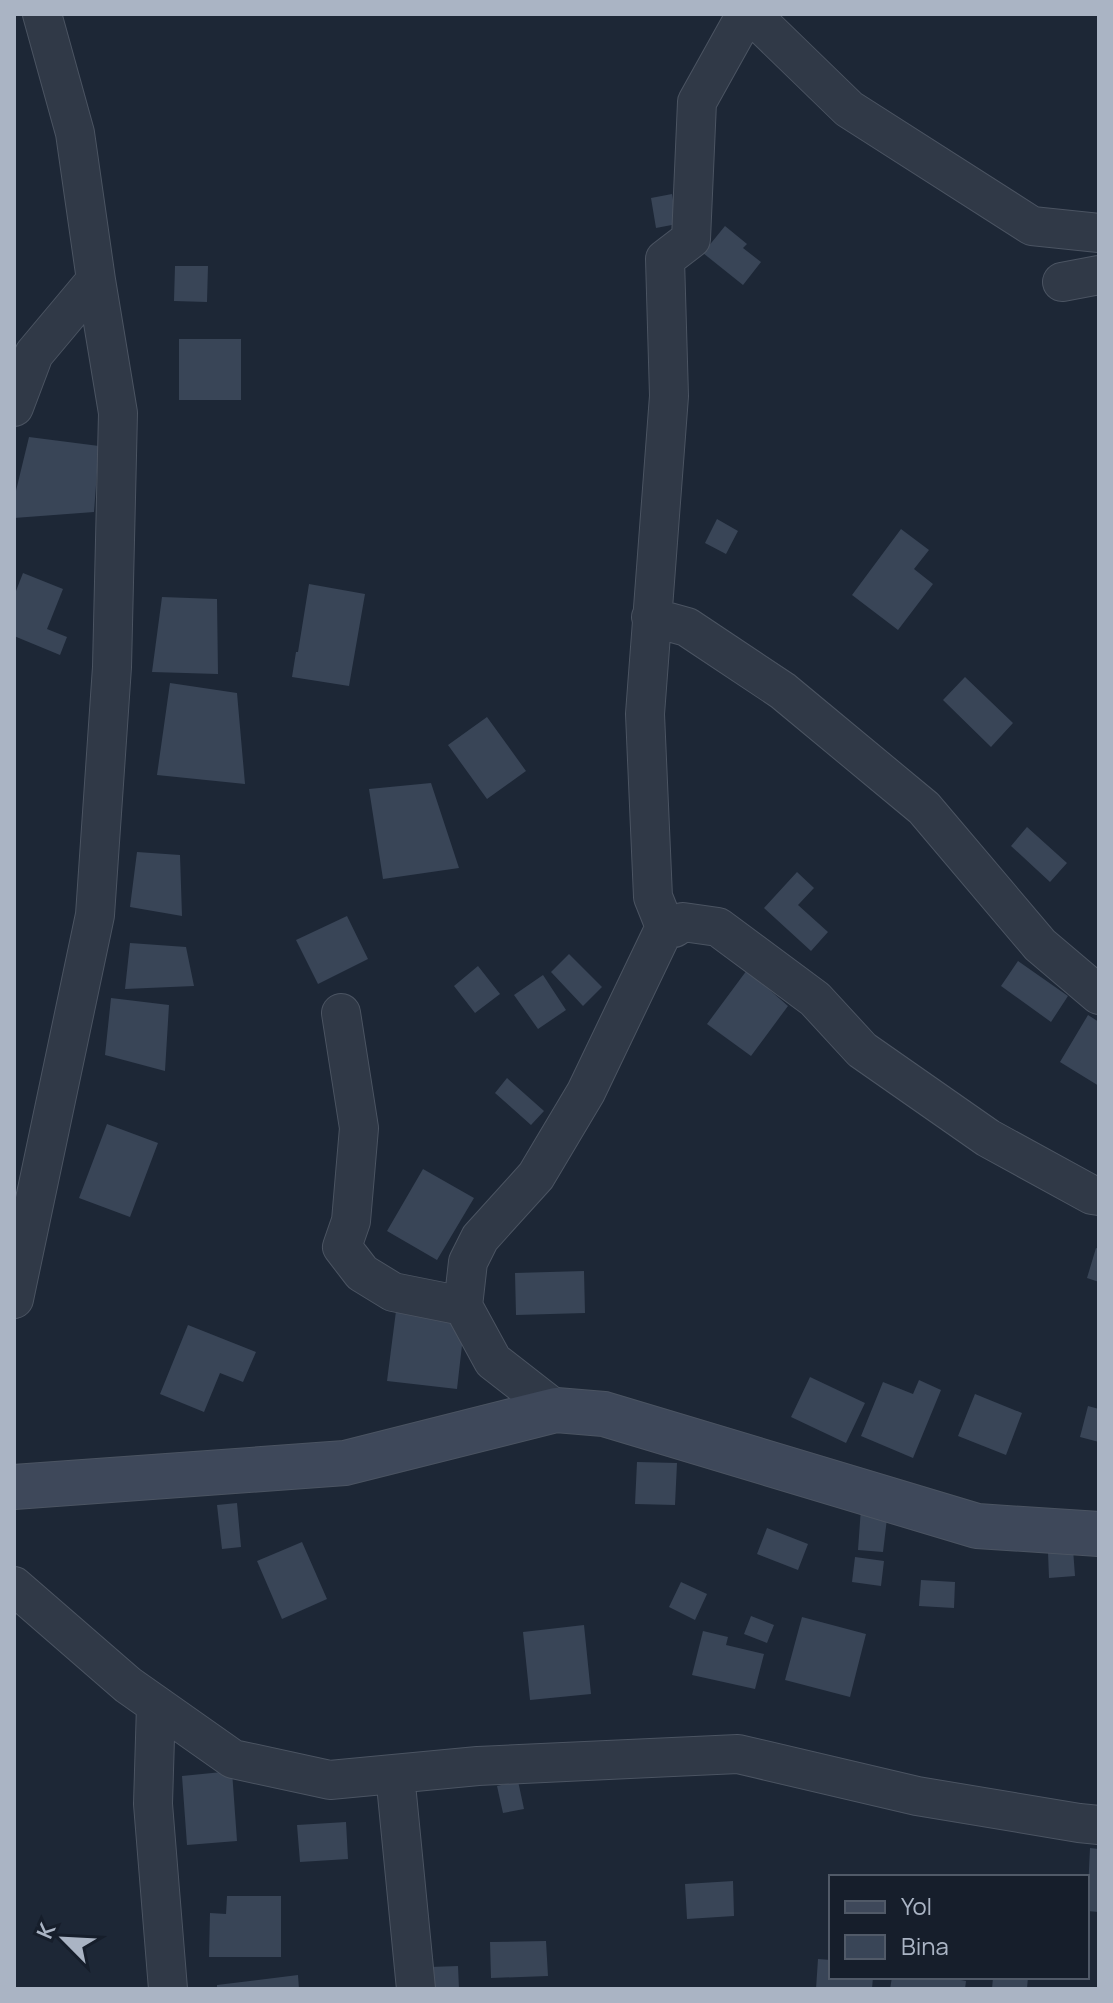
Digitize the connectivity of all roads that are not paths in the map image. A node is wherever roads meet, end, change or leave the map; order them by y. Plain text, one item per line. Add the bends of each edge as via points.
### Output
1 (42, 14) edge
2 (748, 14) edge
3 (1099, 233) edge
4 (96, 280) junction
5 (14, 407) edge
6 (651, 617) junction
7 (665, 927) junction
8 (1099, 995) edge
9 (341, 1013) dead end
10 (1099, 1196) edge
11 (14, 1299) edge
12 (463, 1306) junction
13 (556, 1410) junction
14 (14, 1487) edge
15 (1099, 1534) edge
16 (14, 1586) edge
17 (156, 1705) junction
18 (395, 1774) junction
19 (1099, 1825) edge
20 (168, 1989) edge
21 (416, 1989) edge

1 - 4 street via 75,133
2 - 3 street via 849,109 1032,226
2 - 6 street via 697,102 691,239 665,259 669,396
4 - 5 street via 34,354
4 - 11 street via 118,413 112,667 95,915
6 - 7 street via 646,745 653,897
6 - 8 street via 687,627 783,691 924,808 1040,945
7 - 10 street via 683,922 718,927 815,999 862,1050 988,1138
7 - 12 street via 586,1092 536,1176 480,1238 468,1262
9 - 12 street via 359,1128 351,1221 342,1247 362,1273 393,1292
12 - 13 street via 493,1361
13 - 14 street via 345,1463
13 - 15 street via 604,1414 977,1526
16 - 17 street
17 - 18 street via 233,1759 330,1780
17 - 20 street via 153,1804
18 - 19 street via 738,1754 917,1796
18 - 21 street

